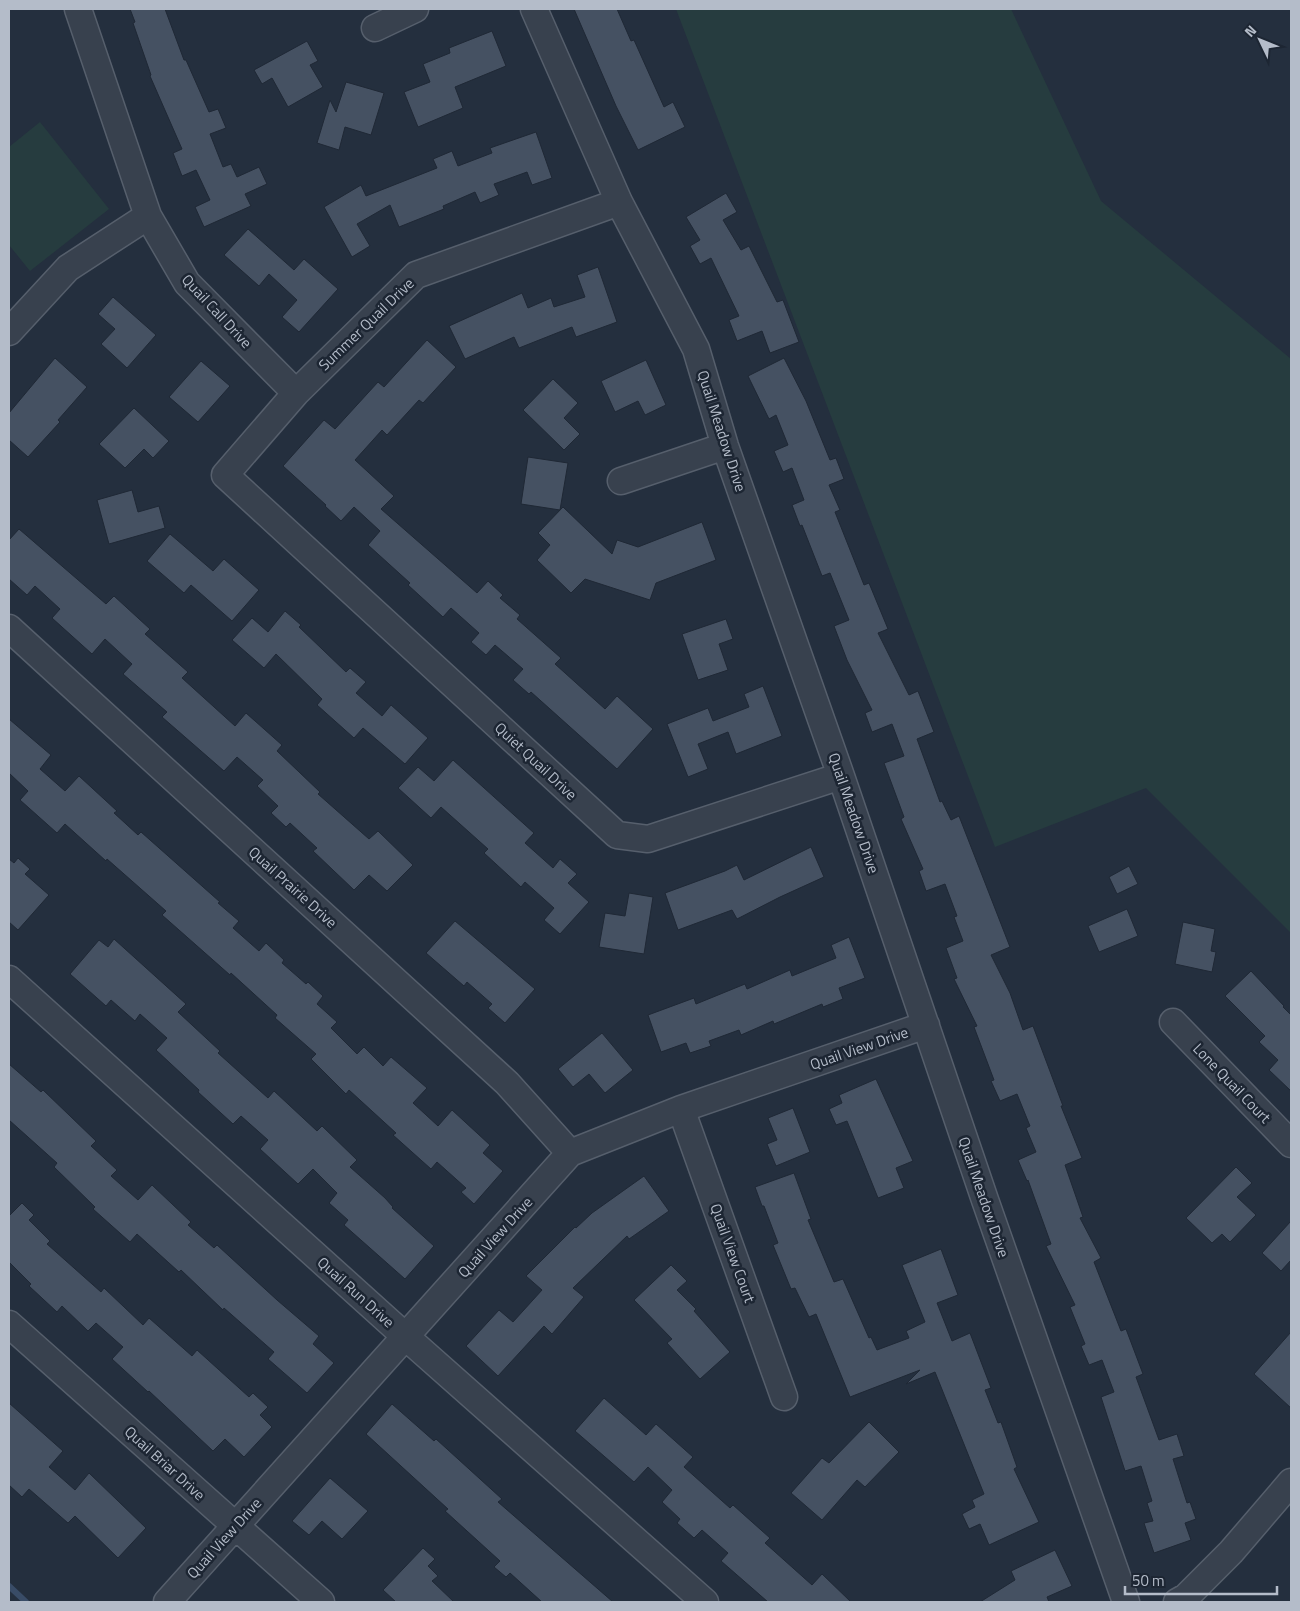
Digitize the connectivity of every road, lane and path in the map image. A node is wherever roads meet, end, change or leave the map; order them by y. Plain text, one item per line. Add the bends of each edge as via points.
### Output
1 (78, 9) edge
2 (415, 9) edge
3 (534, 9) edge
4 (374, 28) dead end
5 (619, 202) junction
6 (148, 216) junction
7 (9, 332) edge
8 (296, 393) junction
9 (725, 446) junction
10 (621, 481) dead end
11 (282, 528) joint
12 (9, 628) edge
13 (841, 776) junction
14 (9, 979) edge
15 (1173, 1022) dead end
16 (926, 1025) junction
17 (681, 1109) junction
18 (1291, 1144) edge
19 (570, 1153) junction
20 (9, 1324) edge
21 (406, 1337) junction
22 (784, 1397) dead end
23 (1291, 1482) edge
24 (236, 1526) junction
25 (167, 1602) edge
26 (321, 1602) edge
27 (705, 1602) edge
28 (1126, 1602) edge
29 (1177, 1602) edge

1 - 6 street, Quail Call Drive
2 - 4 street
3 - 5 street, Quail Meadow Drive
5 - 8 street, Summer Quail Drive via 416,275
5 - 9 street, Quail Meadow Drive via 696,349
6 - 7 street via 68,268
6 - 8 street, Quail Call Drive via 187,283
8 - 11 street, Summer Quail Drive via 225,475
9 - 10 street
9 - 13 street, Quail Meadow Drive
11 - 13 street, Quiet Quail Drive via 617,835 648,839
12 - 19 street, Quail Prairie Drive via 507,1083
13 - 16 street, Quail Meadow Drive
14 - 21 street, Quail Run Drive
15 - 18 street, Lone Quail Court
16 - 17 street, Quail View Drive
16 - 28 street, Quail Meadow Drive
17 - 19 street, Quail View Drive
17 - 22 street, Quail View Court
19 - 21 street, Quail View Drive
20 - 24 street, Quail Briar Drive
21 - 24 street, Quail View Drive
21 - 27 street, Quail Run Drive
23 - 29 street via 1230,1552 1186,1597
24 - 25 street, Quail View Drive
24 - 26 street, Quail Briar Drive

